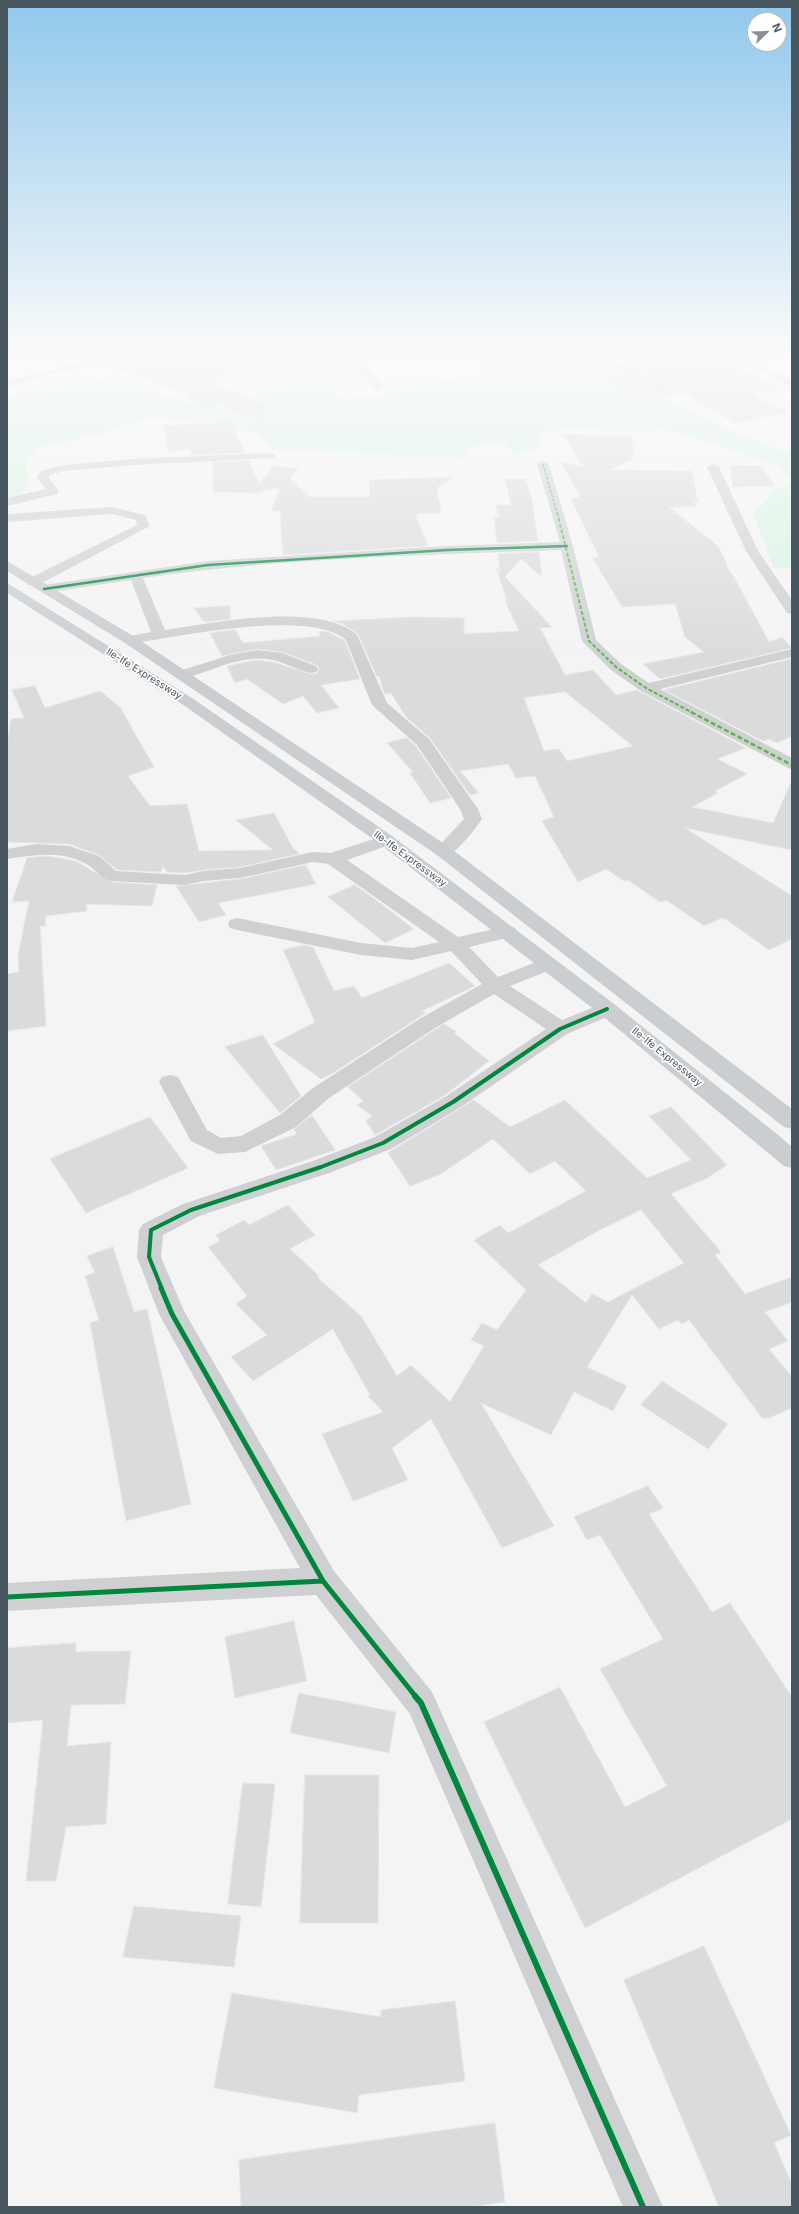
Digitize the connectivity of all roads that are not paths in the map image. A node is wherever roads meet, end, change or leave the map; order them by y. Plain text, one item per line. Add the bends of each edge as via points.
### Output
1 (238, 457) edge
2 (543, 464) dead end
3 (713, 467) dead end
4 (7, 502) edge
5 (7, 518) edge
6 (567, 546) junction
7 (7, 565) edge
8 (135, 575) junction
9 (39, 585) junction
10 (7, 587) edge
11 (792, 610) edge
12 (160, 636) junction
13 (130, 640) junction
14 (792, 654) edge
15 (312, 670) dead end
16 (181, 675) junction
17 (646, 688) junction
18 (792, 766) edge
19 (386, 840) junction
20 (443, 851) junction
21 (7, 854) edge
22 (334, 859) junction
23 (237, 924) dead end
24 (508, 932) junction
25 (455, 944) junction
26 (546, 965) junction
27 (495, 985) junction
28 (607, 1009) junction
29 (560, 1029) junction
30 (170, 1082) dead end
31 (792, 1121) edge
32 (792, 1160) edge
33 (324, 1580) junction
34 (7, 1597) edge
35 (643, 2207) edge

1 - 4 street via 63,468 45,473 43,478 53,491
2 - 6 street
3 - 11 street via 752,552
5 - 9 street via 107,510 130,512 141,518 144,526
6 - 8 street via 447,550 208,565
6 - 17 street via 589,641 616,667
7 - 9 main road, Ile-Ife Expressway
8 - 9 street
8 - 12 street
9 - 13 main road, Ile-Ife Expressway
10 - 19 main road, Ile-Ife Expressway via 187,701
12 - 13 street
12 - 20 street via 250,621 284,621 343,630 352,638 380,705 423,742 469,809 473,819
13 - 16 main road, Ile-Ife Expressway
14 - 17 street
15 - 16 street via 263,654 242,657
16 - 20 main road, Ile-Ife Expressway
17 - 18 street
19 - 22 street
19 - 24 main road, Ile-Ife Expressway
20 - 31 main road, Ile-Ife Expressway
21 - 22 street via 36,849 69,851 93,860 111,876 185,880 203,876 240,874 313,857
22 - 25 street
23 - 25 street via 361,949 412,954
24 - 25 street
24 - 26 main road, Ile-Ife Expressway
25 - 27 street
26 - 27 street
26 - 28 main road, Ile-Ife Expressway
27 - 29 street
27 - 30 street via 428,1022 321,1093 288,1121 245,1144 218,1146 199,1135
28 - 29 street
28 - 32 main road, Ile-Ife Expressway
29 - 33 street via 454,1102 383,1143 321,1167 191,1210 150,1230 149,1257 172,1314
33 - 34 street
33 - 35 street via 421,1703

